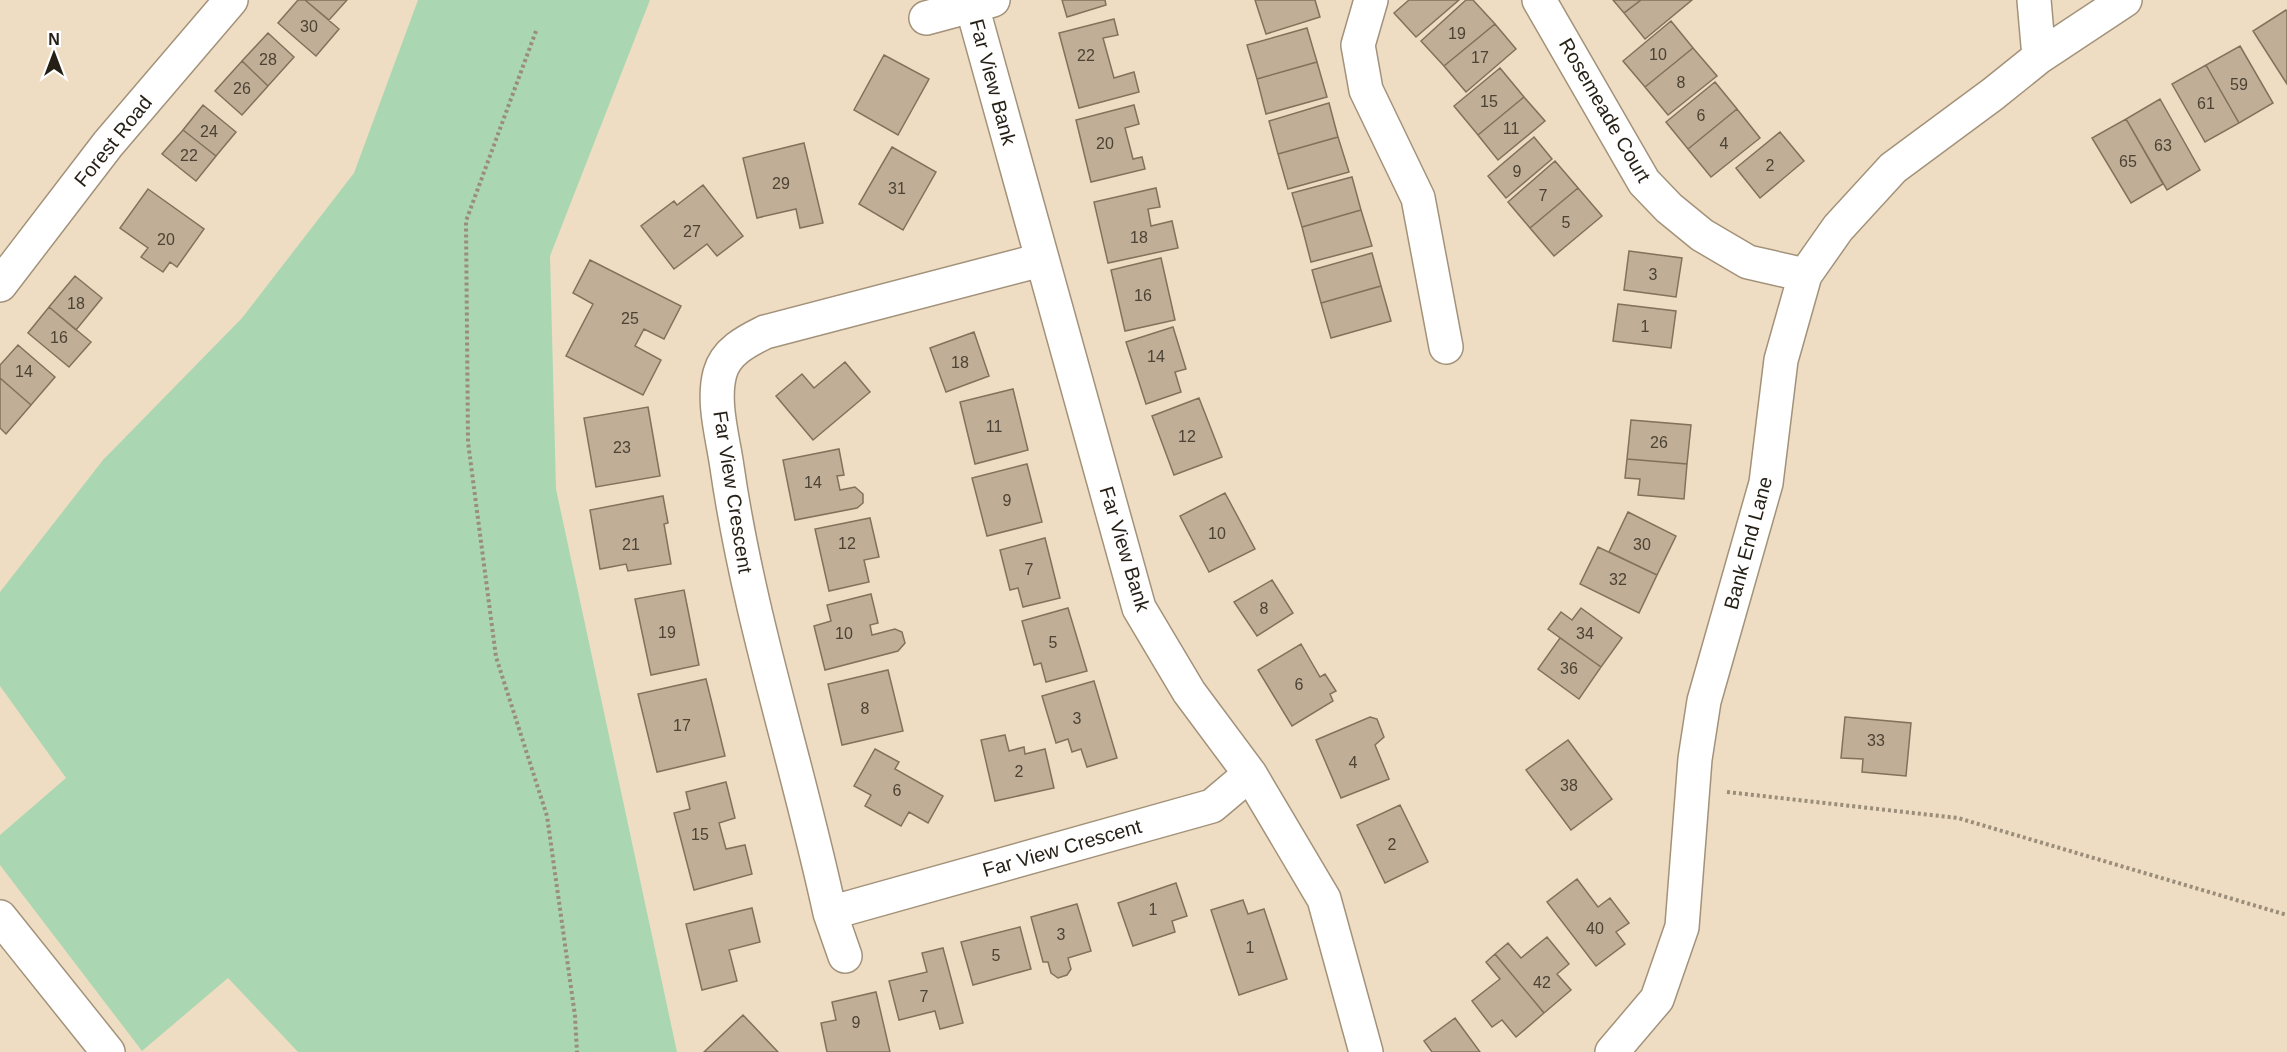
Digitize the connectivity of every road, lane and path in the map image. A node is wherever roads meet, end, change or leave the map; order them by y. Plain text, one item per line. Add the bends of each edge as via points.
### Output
1 (231, 0) edge
2 (1371, 0) edge
3 (1539, 0) edge
4 (2034, 0) edge
5 (2125, 0) edge
6 (983, 3) edge
7 (926, 18) dead end
8 (537, 31) dead end
9 (2038, 57) junction
10 (1041, 260) junction
11 (1805, 275) junction
12 (0, 285) edge
13 (1446, 347) dead end
14 (1250, 774) junction
15 (1693, 788) junction
16 (830, 913) junction
17 (2287, 915) edge
18 (0, 917) edge
19 (844, 956) dead end
20 (108, 1052) edge
21 (577, 1052) edge
22 (1366, 1052) edge
23 (1612, 1052) edge

1 - 12 street, Forest Road via 108,144
2 - 13 street via 1358,45 1366,90 1418,198
3 - 11 street, Rosemeade Court via 1644,182 1702,235 1748,262
4 - 9 street
5 - 9 street, Bank End Lane
6 - 7 street, Far View Bank
6 - 10 street, Far View Bank
8 - 21 path via 466,221 468,442 496,657 547,816
9 - 11 street, Bank End Lane via 1893,168 1838,228
10 - 14 street, Far View Bank via 1139,608 1189,692
10 - 16 street, Far View Crescent via 765,332 739,344 720,372 718,406 736,529
11 - 15 street, Bank End Lane via 1781,360 1766,483 1704,701
14 - 16 street, Far View Crescent via 1212,806
14 - 22 street, Far View Bank via 1324,898
15 - 17 path via 1958,818
15 - 23 street, Bank End Lane via 1682,927 1657,999
16 - 19 street, Far View Crescent
18 - 20 street

